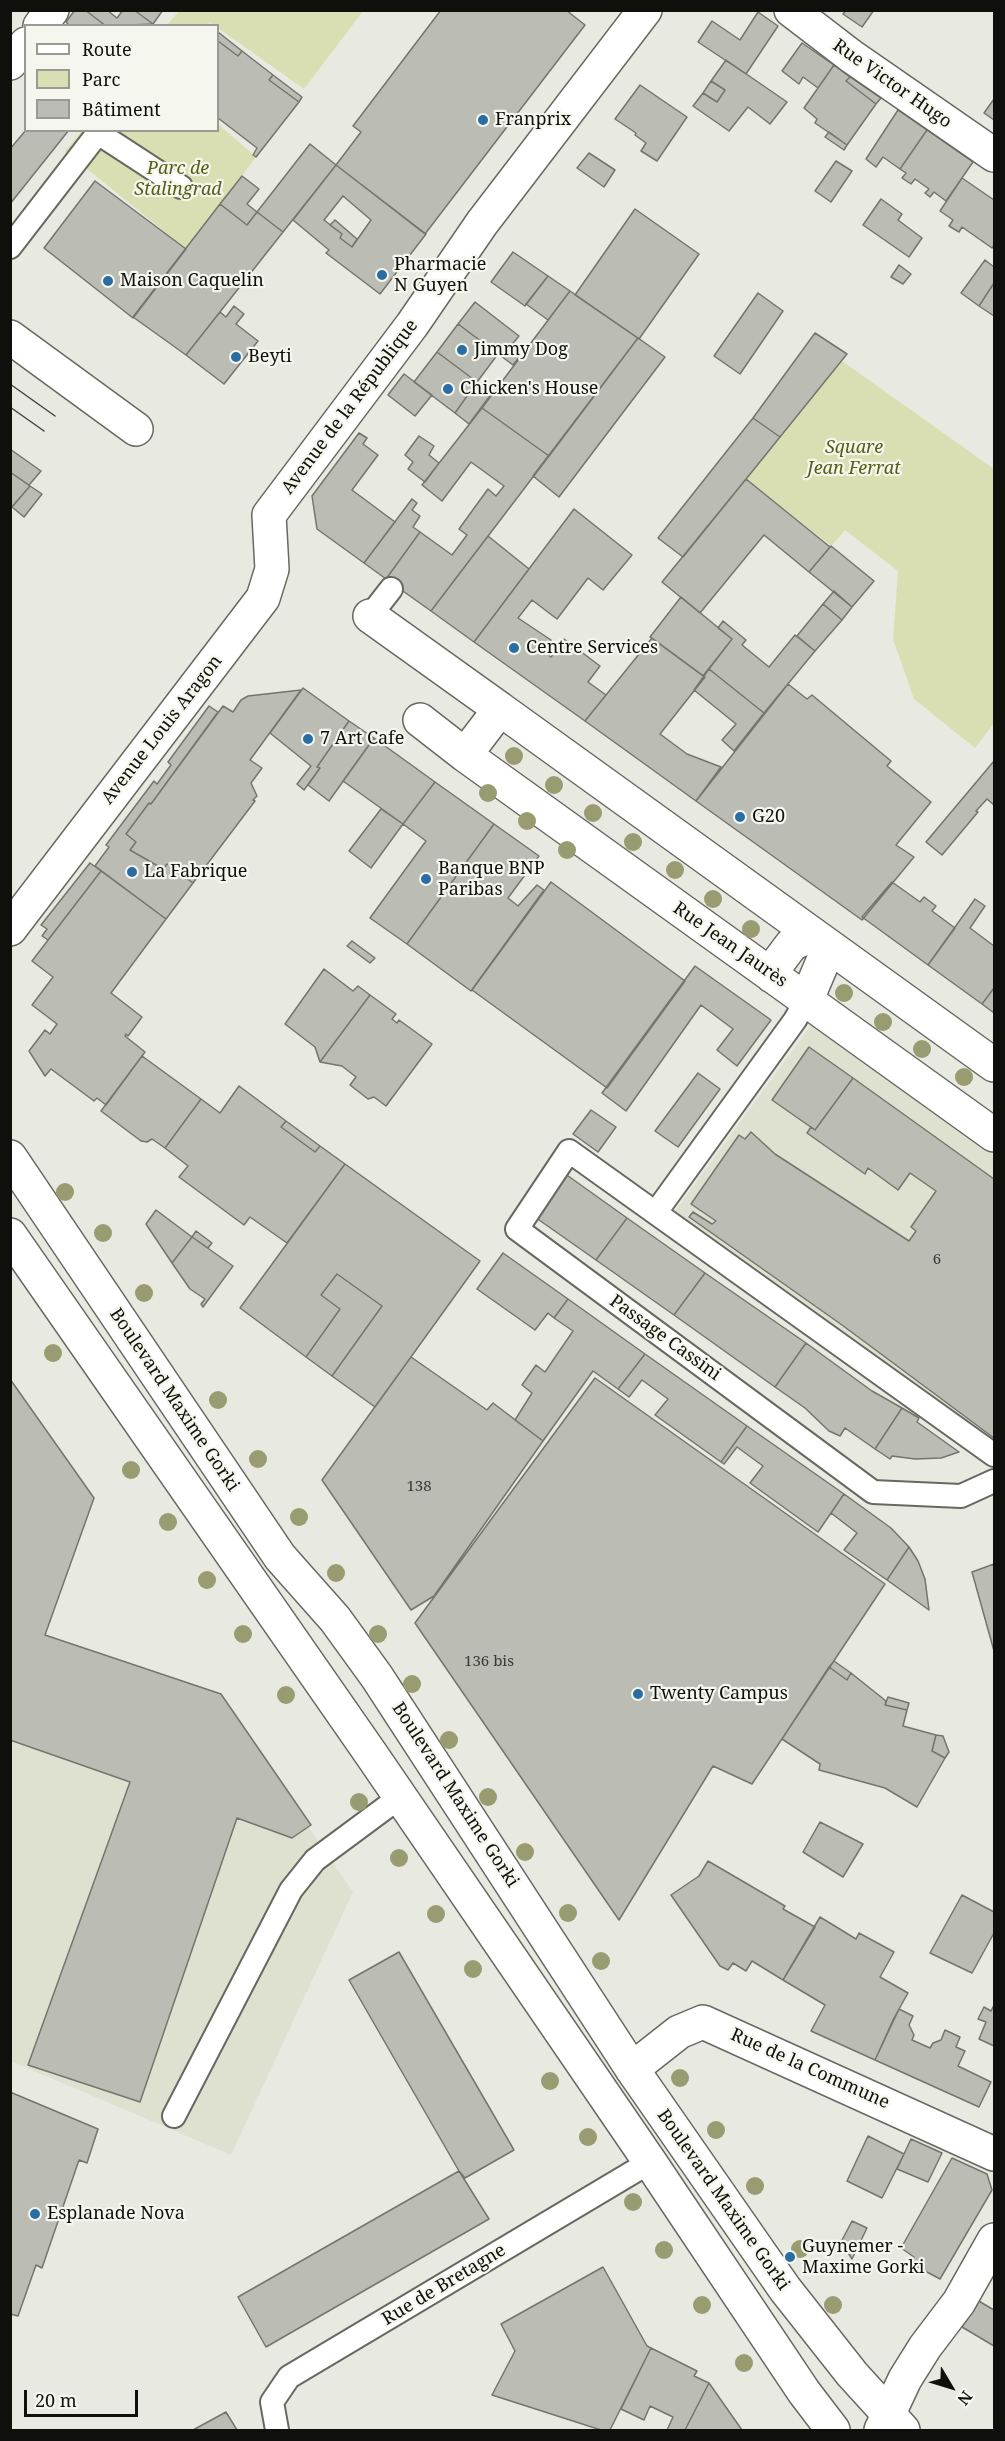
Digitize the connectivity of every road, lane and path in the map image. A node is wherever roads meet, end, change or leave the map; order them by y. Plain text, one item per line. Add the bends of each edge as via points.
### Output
1 (52, 10) edge
2 (645, 10) edge
3 (792, 10) edge
4 (42, 24) edge
5 (24, 46) edge
6 (10, 63) edge
7 (994, 155) edge
8 (182, 187) dead end
9 (10, 247) edge
10 (10, 337) edge
11 (136, 429) dead end
12 (270, 515) joint
13 (391, 589) dead end
14 (370, 616) joint
15 (500, 709) junction
16 (420, 720) dead end
17 (465, 755) junction
18 (10, 929) edge
19 (821, 941) junction
20 (772, 976) junction
21 (807, 999) junction
22 (994, 1065) edge
23 (994, 1135) edge
24 (10, 1157) edge
25 (656, 1212) junction
26 (10, 1235) edge
27 (994, 1455) edge
28 (994, 1481) edge
29 (412, 1728) junction
30 (371, 1754) junction
31 (400, 1797) junction
32 (632, 2069) junction
33 (174, 2116) dead end
34 (994, 2154) edge
35 (650, 2162) junction
36 (994, 2240) edge
37 (891, 2425) edge
38 (277, 2430) edge
39 (833, 2430) edge

1 - 4 main road
2 - 12 main road, Avenue de la République via 482,223 412,325
3 - 7 main road, Rue Victor Hugo
5 - 6 main road
8 - 9 lane via 98,133
10 - 11 main road
12 - 18 main road, Avenue Louis Aragon via 272,569 263,598
13 - 14 lane
14 - 15 main road
15 - 17 main road
15 - 19 main road
16 - 17 main road, Rue Jean Jaurès
17 - 20 main road, Rue Jean Jaurès
19 - 20 main road via 792,944
19 - 21 main road
19 - 22 main road
20 - 21 main road, Rue Jean Jaurès
21 - 23 main road, Rue Jean Jaurès
21 - 25 lane
24 - 29 main road, Boulevard Maxime Gorki via 280,1557 335,1619
25 - 27 lane, Passage Cassini
25 - 28 lane, Passage Cassini via 569,1152 517,1229 873,1492 961,1496
26 - 30 main road, Boulevard Maxime Gorki
29 - 30 main road
29 - 32 main road, Boulevard Maxime Gorki
30 - 31 main road, Boulevard Maxime Gorki
31 - 33 lane via 315,1860 291,1890
31 - 35 main road, Boulevard Maxime Gorki
32 - 34 main road, Rue de la Commune via 679,2032 703,2022
32 - 37 main road, Boulevard Maxime Gorki via 785,2289
35 - 38 lane, Rue de Bretagne via 288,2377 272,2402
35 - 39 main road, Boulevard Maxime Gorki
36 - 37 main road via 959,2302 905,2379

